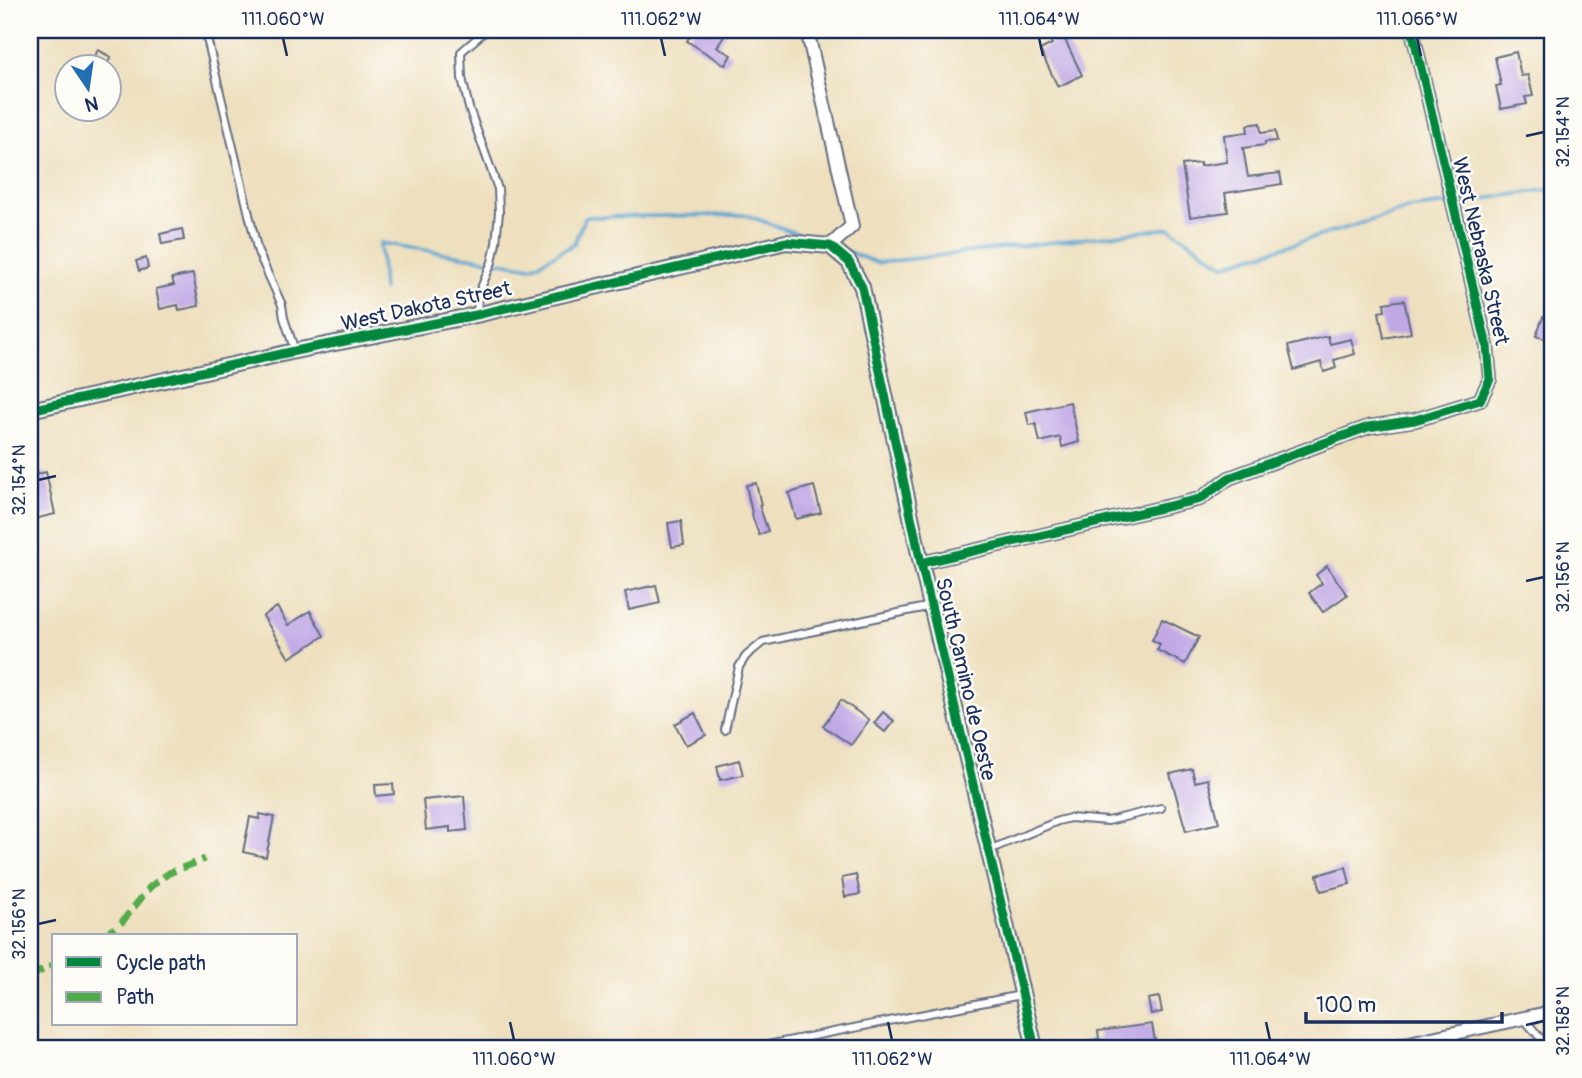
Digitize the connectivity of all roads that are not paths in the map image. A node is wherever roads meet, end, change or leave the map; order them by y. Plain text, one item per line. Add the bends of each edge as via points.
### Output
1 (205, 30) edge
2 (485, 30) edge
3 (807, 30) edge
4 (1412, 30) edge
5 (830, 246) junction
6 (476, 315) junction
7 (295, 351) junction
8 (30, 410) edge
9 (921, 563) junction
10 (931, 606) junction
11 (725, 730) dead end
12 (1161, 808) dead end
13 (989, 850) junction
14 (1023, 995) junction
15 (1552, 1012) edge
16 (1524, 1018) junction
17 (752, 1048) edge
18 (1035, 1048) edge
19 (1386, 1048) edge
20 (1549, 1048) edge

1 - 7 lane via 258,252 282,305
2 - 6 lane via 461,52 469,108 498,189 496,243
3 - 5 street via 852,226
4 - 9 street, West Nebraska Street via 1487,346 1490,379 1480,400 1415,420 1367,427 1229,478 1200,499
5 - 6 street, West Dakota Street via 786,242
5 - 9 street, South Camino de Oeste via 849,262 863,287
6 - 7 street, West Dakota Street
7 - 8 street, West Dakota Street
9 - 10 street, South Camino de Oeste
10 - 11 lane via 763,642 739,667
10 - 13 street, South Camino de Oeste
12 - 13 lane via 1108,821 1070,818
13 - 14 street, South Camino de Oeste
14 - 17 lane
14 - 18 street, South Camino de Oeste
15 - 16 street
16 - 19 street
16 - 20 lane

